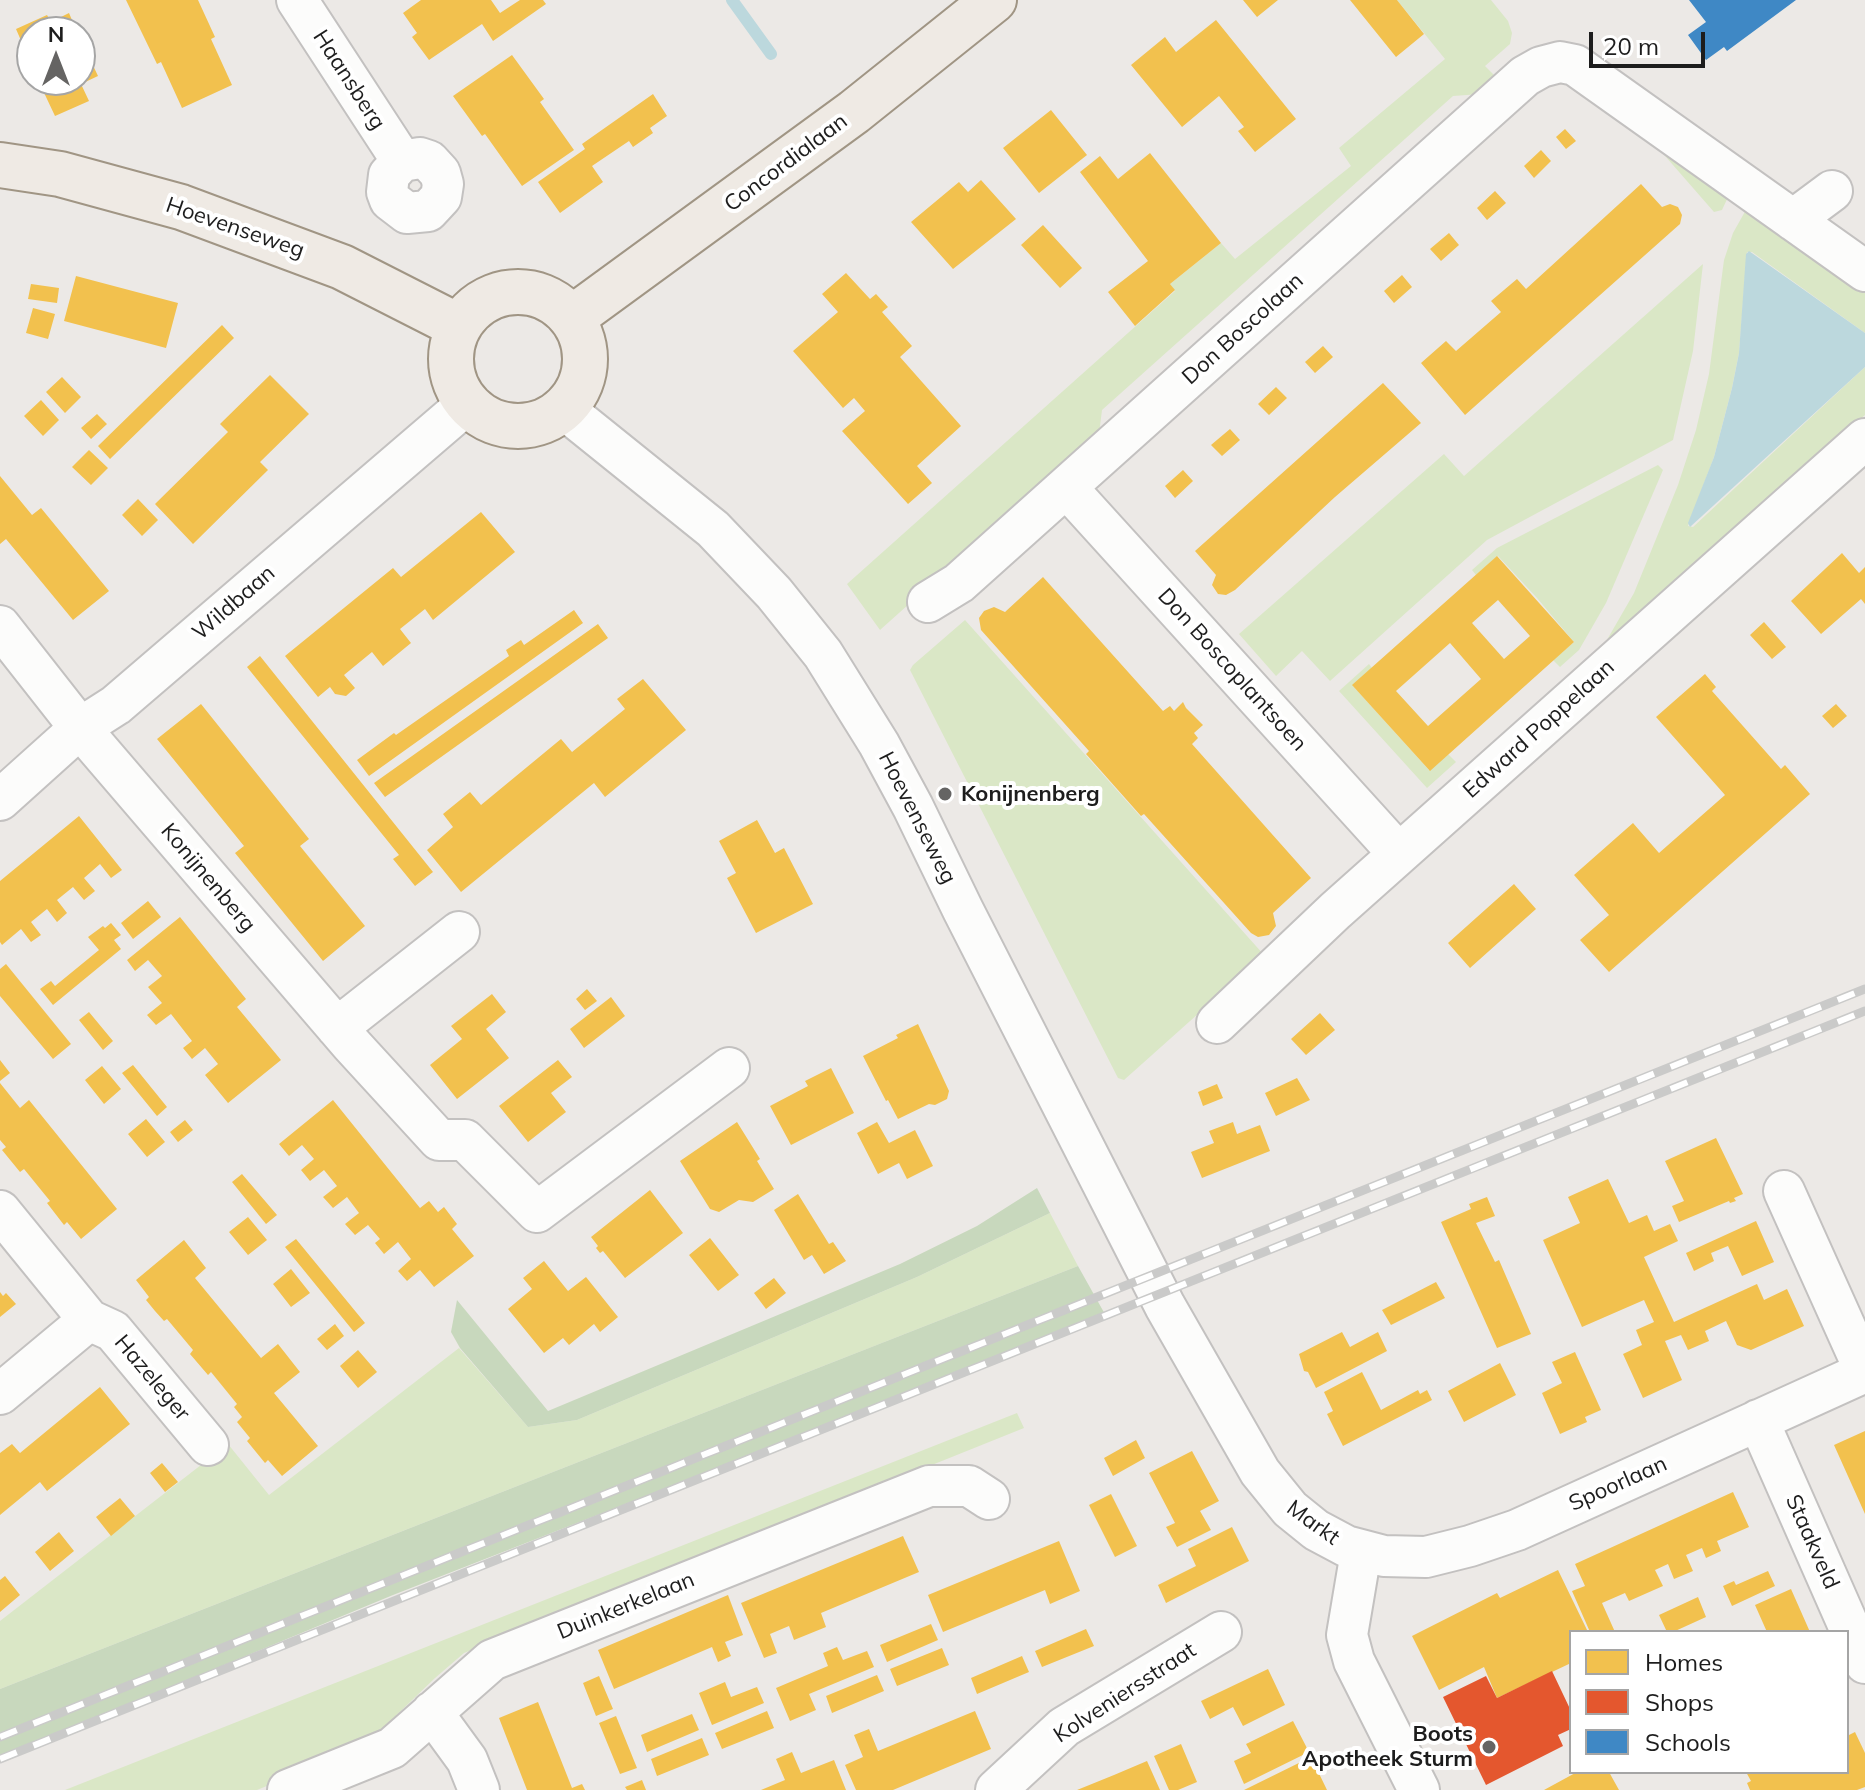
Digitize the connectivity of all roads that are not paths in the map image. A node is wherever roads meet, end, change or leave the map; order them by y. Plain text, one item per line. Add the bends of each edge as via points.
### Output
1 (297, 0) edge
2 (994, 0) edge
3 (402, 161) dead end
4 (0, 165) edge
5 (1832, 191) dead end
6 (1793, 220) junction
7 (1864, 269) edge
8 (572, 318) junction
9 (458, 326) junction
10 (467, 404) junction
11 (564, 409) junction
12 (1865, 439) edge
13 (1066, 487) junction
14 (928, 602) dead end
15 (0, 626) edge
16 (80, 728) junction
17 (0, 800) edge
18 (1399, 854) junction
19 (459, 932) dead end
20 (1217, 1023) dead end
21 (337, 1028) junction
22 (729, 1068) dead end
23 (1784, 1191) dead end
24 (0, 1211) edge
25 (1165, 1306) joint
26 (89, 1320) junction
27 (1865, 1372) edge
28 (0, 1394) edge
29 (1758, 1420) junction
30 (208, 1445) dead end
31 (989, 1499) dead end
32 (1361, 1552) junction
33 (1221, 1632) dead end
34 (1865, 1663) edge
35 (432, 1712) junction
36 (288, 1790) edge
37 (479, 1790) edge
38 (996, 1790) edge
39 (1419, 1790) edge

1 - 3 street, Haansberg
2 - 8 main road, Concordialaan via 842,121
4 - 9 main road, Hoevenseweg via 60,174 181,207 342,267
5 - 6 street
6 - 7 street
6 - 13 street, Don Boscolaan via 1575,65 1541,67
8 - 9 main road via 556,303 513,291 472,309
8 - 11 main road via 583,341 585,364 575,395
9 - 10 main road via 451,366
10 - 11 main road via 488,419 512,426 540,423
10 - 16 street, Wildbaan via 116,705
11 - 25 street, Hoevenseweg via 713,529 823,654 913,807
12 - 18 street, Edward Poppelaan
13 - 14 street, Don Boscolaan via 959,583
13 - 18 street, Don Boscoplantsoen
15 - 16 street, Konijnenberg
16 - 17 street, Wildbaan
16 - 21 street, Konijnenberg
18 - 20 street, Edward Poppelaan
19 - 21 street
21 - 22 street, Konijnenberg via 439,1140 465,1140 537,1212
23 - 27 street, Spoorlaan
24 - 26 street, Hazeleger
25 - 32 street, Markt via 1279,1497 1316,1530
26 - 28 street, Hazeleger
26 - 30 street, Hazeleger via 113,1331
27 - 29 street, Spoorlaan
29 - 32 street, Spoorlaan via 1493,1539 1426,1557
29 - 34 street, Staakveld
31 - 35 street, Duinkerkelaan via 969,1486 929,1486 492,1660
32 - 39 street, Markt via 1347,1635 1354,1661
33 - 38 street, Kolveniersstraat via 1064,1727
35 - 36 street, Duinkerkelaan via 392,1748
35 - 37 street via 467,1760

